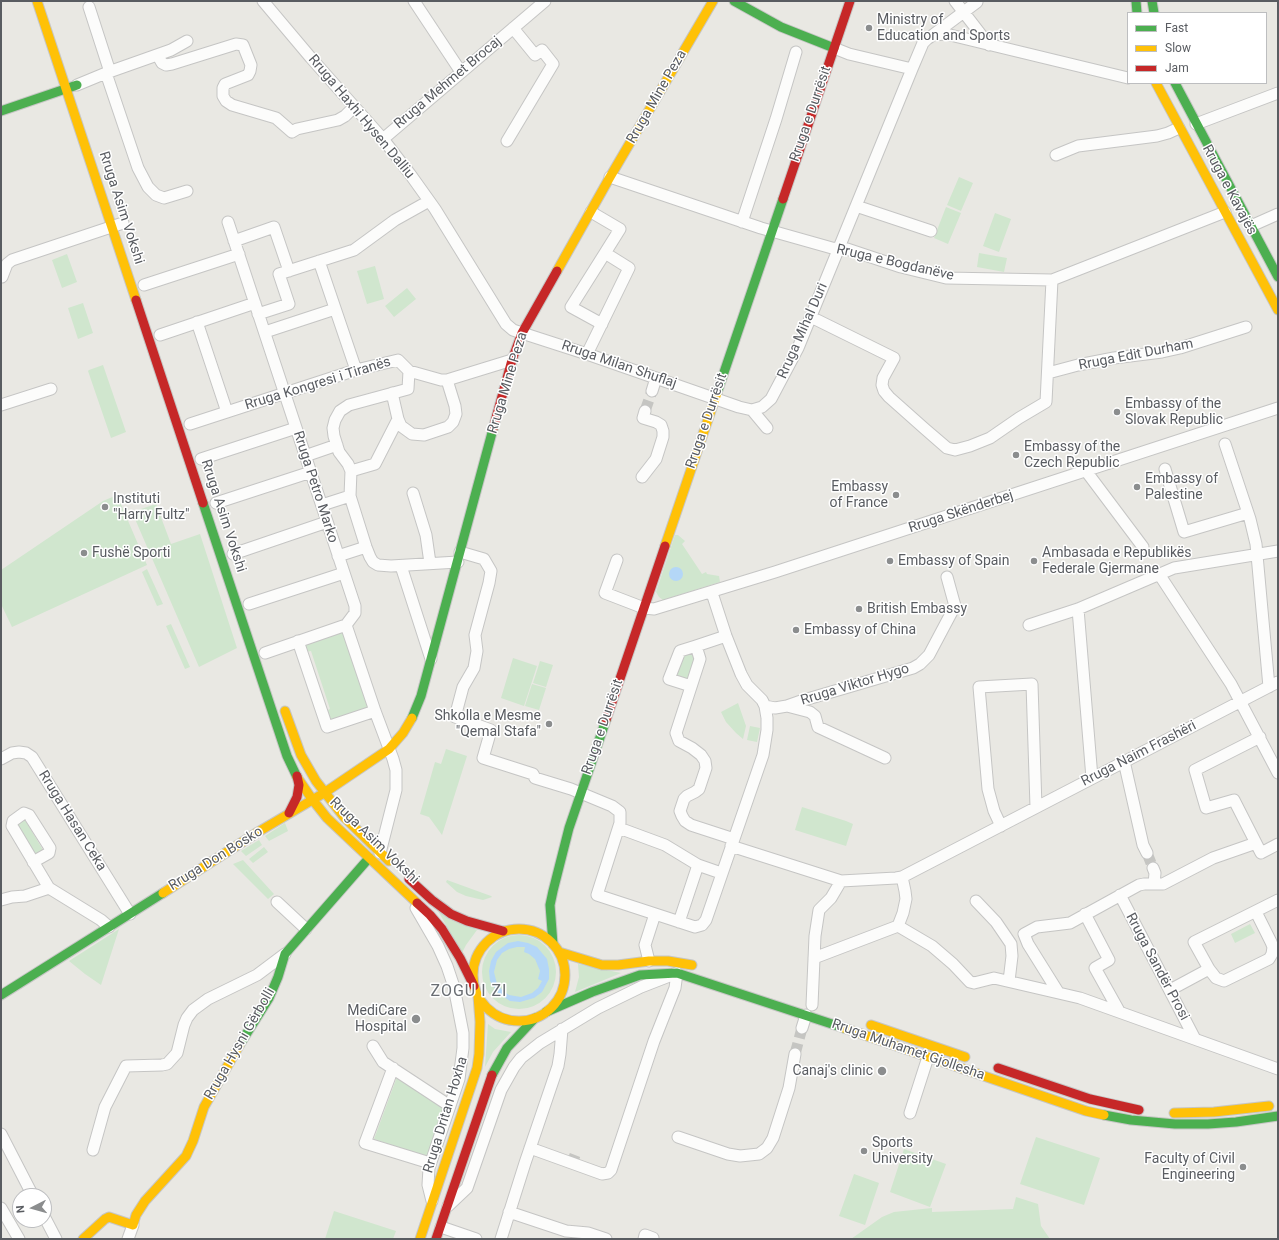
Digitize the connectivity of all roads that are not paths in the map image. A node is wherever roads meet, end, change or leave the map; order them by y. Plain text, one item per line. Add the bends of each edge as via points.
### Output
1 (37, 1) edge
2 (263, 1) edge
3 (414, 1) edge
4 (545, 1) edge
5 (713, 1) edge
6 (734, 1) edge
7 (850, 1) edge
8 (977, 1) edge
9 (1136, 1) edge
10 (1152, 1) edge
11 (960, 4) edge
12 (89, 7) dead end
13 (1137, 12) edge
14 (1154, 12) edge
15 (513, 28) junction
16 (933, 35) junction
17 (187, 41) dead end
18 (989, 45) junction
19 (834, 48) junction
20 (796, 52) dead end
21 (158, 56) junction
22 (912, 69) junction
23 (108, 72) junction
24 (461, 72) junction
25 (74, 74) dead end
26 (1127, 78) edge
27 (1157, 84) edge
28 (1176, 84) edge
29 (78, 88) junction
30 (66, 89) junction
31 (1278, 93) edge
32 (55, 94) junction
33 (70, 101) junction
34 (354, 107) junction
35 (1, 111) edge
36 (1196, 124) junction
37 (1179, 128) junction
38 (383, 139) junction
39 (507, 141) dead end
40 (1056, 155) dead end
41 (610, 177) junction
42 (187, 191) dead end
43 (429, 200) junction
44 (856, 206) junction
45 (591, 212) junction
46 (1225, 212) junction
47 (1278, 214) edge
48 (118, 222) junction
49 (228, 222) dead end
50 (742, 222) junction
51 (1251, 226) junction
52 (772, 230) junction
53 (931, 231) dead end
54 (126, 234) dead end
55 (234, 241) junction
56 (839, 249) junction
57 (605, 253) junction
58 (239, 254) junction
59 (319, 261) junction
60 (289, 271) junction
61 (2, 277) edge
62 (1278, 277) edge
63 (1052, 280) junction
64 (144, 285) dead end
65 (257, 308) junction
66 (335, 309) junction
67 (1278, 310) edge
68 (810, 318) junction
69 (197, 322) junction
70 (602, 324) junction
71 (1246, 327) dead end
72 (264, 332) junction
73 (522, 333) junction
74 (160, 335) dead end
75 (587, 354) junction
76 (512, 360) junction
77 (356, 370) junction
78 (408, 371) junction
79 (1048, 373) junction
80 (656, 378) junction
81 (446, 380) junction
82 (51, 389) dead end
83 (652, 391) tunnel mouth
84 (285, 393) junction
85 (392, 393) junction
86 (715, 398) junction
87 (1, 405) edge
88 (1278, 408) edge
89 (752, 410) junction
90 (645, 411) dead end
91 (226, 412) junction
92 (398, 419) junction
93 (190, 424) dead end
94 (296, 428) junction
95 (767, 428) dead end
96 (1225, 444) dead end
97 (336, 445) junction
98 (305, 456) junction
99 (201, 459) dead end
100 (1165, 469) dead end
101 (1086, 471) junction
102 (311, 472) junction
103 (351, 472) junction
104 (642, 477) dead end
105 (413, 492) dead end
106 (350, 496) junction
107 (216, 503) dead end
108 (322, 505) junction
109 (1248, 513) junction
110 (327, 522) junction
111 (366, 547) junction
112 (1143, 547) dead end
113 (1278, 551) edge
114 (1258, 553) junction
115 (233, 554) dead end
116 (338, 556) junction
117 (459, 557) junction
118 (617, 560) dead end
119 (430, 563) junction
120 (401, 566) junction
121 (344, 573) junction
122 (1159, 574) junction
123 (947, 576) dead end
124 (712, 593) junction
125 (249, 604) dead end
126 (644, 608) junction
127 (1078, 609) junction
128 (346, 625) junction
129 (1029, 625) dead end
130 (726, 636) junction
131 (298, 641) junction
132 (696, 646) junction
133 (265, 653) dead end
134 (431, 660) junction
135 (1273, 684) edge
136 (691, 686) junction
137 (1241, 701) junction
138 (282, 704) dead end
139 (765, 706) junction
140 (787, 706) junction
141 (374, 711) junction
142 (1260, 737) junction
143 (389, 749) junction
144 (3, 755) edge
145 (885, 758) dead end
146 (1124, 762) junction
147 (1278, 773) edge
148 (297, 776) junction
149 (1092, 778) junction
150 (324, 792) junction
151 (580, 793) junction
152 (312, 800) junction
153 (1036, 807) junction
154 (289, 813) junction
155 (1001, 826) junction
156 (619, 828) junction
157 (733, 843) junction
158 (1256, 843) junction
159 (1278, 844) edge
160 (380, 853) junction
161 (1147, 853) tunnel mouth
162 (369, 858) junction
163 (33, 862) dead end
164 (698, 864) junction
165 (1153, 868) tunnel mouth
166 (722, 873) junction
167 (902, 877) junction
168 (841, 881) junction
169 (1154, 884) junction
170 (49, 888) junction
171 (409, 895) junction
172 (1120, 895) junction
173 (1, 900) edge
174 (1278, 900) edge
175 (976, 901) dead end
176 (278, 902) dead end
177 (1256, 912) junction
178 (130, 914) junction
179 (655, 914) junction
180 (1085, 914) junction
181 (679, 922) junction
182 (898, 926) junction
183 (109, 927) junction
184 (306, 929) junction
185 (503, 931) junction
186 (553, 944) junction
187 (559, 952) junction
188 (285, 954) junction
189 (814, 958) junction
190 (649, 961) junction
191 (700, 968) dead end
192 (1209, 969) junction
193 (677, 973) junction
194 (1010, 981) junction
195 (474, 986) junction
196 (1170, 990) junction
197 (1058, 992) junction
198 (1, 995) edge
199 (478, 996) junction
200 (812, 1005) dead end
201 (1118, 1011) junction
202 (546, 1012) junction
203 (806, 1015) junction
204 (535, 1018) junction
205 (864, 1023) dead end
206 (802, 1028) tunnel mouth
207 (562, 1029) junction
208 (1195, 1039) junction
209 (373, 1046) dead end
210 (795, 1054) tunnel mouth
211 (928, 1057) junction
212 (971, 1059) dead end
213 (986, 1064) dead end
214 (1277, 1067) edge
215 (393, 1068) junction
216 (1278, 1105) edge
217 (450, 1106) junction
218 (1147, 1111) dead end
219 (1168, 1112) dead end
220 (910, 1113) dead end
221 (1278, 1116) edge
222 (1, 1134) edge
223 (678, 1137) dead end
224 (530, 1148) junction
225 (93, 1150) dead end
226 (430, 1163) junction
227 (29, 1188) edge
228 (432, 1203) junction
229 (448, 1206) junction
230 (1, 1208) edge
231 (509, 1212) junction
232 (133, 1225) junction
233 (441, 1227) junction
234 (50, 1228) edge
235 (587, 1236) edge
236 (19, 1239) edge
237 (56, 1239) edge
238 (83, 1239) edge
239 (128, 1239) edge
240 (420, 1239) edge
241 (436, 1239) edge
242 (476, 1239) edge
243 (501, 1239) edge
244 (606, 1239) edge

1 - 30 main road, Rruga Asim Vokshi
2 - 34 street, Rruga Haxhi Hysen Dalliu
3 - 24 street
4 - 15 street, Rruga Mehmet Brocaj
5 - 41 main road, Rruga Mine Peza
6 - 19 main road via 781,27
7 - 19 main road, Rruga e Durrësit
8 - 11 street
9 - 13 main road
10 - 14 main road
11 - 16 street, Rruga Mihal Duri
11 - 18 street
12 - 23 street
15 - 24 street, Rruga Mehmet Brocaj
15 - 39 street, Rruga Mehmet Brocaj via 535,55 542,50 553,64
16 - 18 street via 946,34
16 - 22 street, Rruga Mihal Duri via 923,44
17 - 21 street
18 - 26 street
19 - 22 street, Rruga e Durrësit
19 - 52 main road, Rruga e Durrësit
20 - 50 street
21 - 23 street
21 - 34 street via 166,65 236,44 243,46 250,65 248,75 225,84 223,96 232,105 276,118 292,132 338,120
22 - 44 street, Rruga Mihal Duri
23 - 29 street
23 - 42 street via 138,168 148,187 156,195 164,198
24 - 38 street, Rruga Mehmet Brocaj
25 - 29 main road
27 - 37 main road, Rruga e Kavajës
28 - 36 main road, Rruga e Kavajës
29 - 30 main road
30 - 32 main road
30 - 33 main road, Rruga Asim Vokshi
31 - 36 street
32 - 33 main road
32 - 35 main road
33 - 48 main road, Rruga Asim Vokshi
34 - 38 street, Rruga Haxhi Hysen Dalliu
36 - 51 main road, Rruga e Kavajës
37 - 40 street via 1157,136 1078,146
37 - 46 main road, Rruga e Kavajës
38 - 43 street, Rruga Haxhi Hysen Dalliu
41 - 45 main road, Rruga Mine Peza
41 - 50 street, Rruga e Bogdanëve
43 - 59 street via 395,220 354,250
43 - 73 street, Rruga Haxhi Hysen Dalliu via 499,316 513,330
44 - 53 street
44 - 56 street, Rruga Mihal Duri
45 - 57 street via 620,229
45 - 73 main road, Rruga Mine Peza
46 - 63 street, Rruga e Bogdanëve
46 - 67 main road, Rruga e Kavajës
47 - 51 street
48 - 54 main road, Rruga Asim Vokshi
48 - 61 street via 12,260 7,264
48 - 148 main road, Rruga Asim Vokshi via 283,744
49 - 55 street, Rruga Petro Marko
50 - 52 street, Rruga e Bogdanëve
51 - 62 main road, Rruga e Kavajës
52 - 56 street, Rruga e Bogdanëve
52 - 86 main road, Rruga e Durrësit
55 - 58 street, Rruga Petro Marko
55 - 60 street via 274,228
56 - 63 street, Rruga e Bogdanëve via 847,249 901,267 946,278
56 - 68 street, Rruga Mihal Duri
57 - 70 street via 630,268
57 - 70 street via 571,307
58 - 64 street
58 - 65 street, Rruga Petro Marko
59 - 60 street
59 - 66 street
60 - 65 street via 279,274 289,304
63 - 79 street
65 - 69 street
65 - 72 street, Rruga Petro Marko
66 - 72 street
66 - 77 street
68 - 79 street via 894,358 883,378 884,390 950,450 990,438 1046,402
68 - 89 street, Rruga Mihal Duri via 798,348 771,399 762,407
69 - 74 street
69 - 91 street
70 - 75 street
71 - 79 street, Rruga Edit Durham via 1180,348 1114,358
72 - 84 street, Rruga Petro Marko
73 - 75 street, Rruga Milan Shuflaj
73 - 76 main road, Rruga Mine Peza
75 - 80 street, Rruga Milan Shuflaj
76 - 81 street, Rruga Kongresi i Tiranës
76 - 117 main road, Rruga Mine Peza
77 - 78 street, Rruga Kongresi i Tiranës via 398,360
77 - 84 street, Rruga Kongresi i Tiranës
78 - 81 street, Rruga Kongresi i Tiranës
78 - 85 street via 408,389
80 - 83 street
80 - 86 street, Rruga Milan Shuflaj
81 - 92 street via 456,414 448,427 419,436 401,426
82 - 87 street
84 - 91 street, Rruga Kongresi i Tiranës
84 - 94 street, Rruga Petro Marko
85 - 92 street
85 - 97 street via 349,405 340,411 334,428
86 - 89 street
86 - 126 main road, Rruga e Durrësit
88 - 101 street, Rruga Skënderbej
89 - 95 street
90 - 104 street via 643,418 660,425 663,437 656,459
91 - 93 street, Rruga Kongresi i Tiranës
92 - 103 street via 375,464
94 - 98 street, Rruga Petro Marko
94 - 99 street
96 - 109 street
97 - 98 street
97 - 103 street
98 - 102 street, Rruga Petro Marko
100 - 109 street via 1184,532
101 - 112 street
101 - 124 street, Rruga Skënderbej
102 - 107 street
102 - 108 street, Rruga Petro Marko
103 - 106 street
105 - 119 street via 426,535
106 - 108 street
106 - 111 street
108 - 110 street, Rruga Petro Marko
109 - 114 street
110 - 115 street
110 - 116 street, Rruga Petro Marko
111 - 116 street
111 - 120 street via 373,562
113 - 114 street
114 - 122 street via 1174,568
114 - 135 street
116 - 121 street, Rruga Petro Marko
117 - 119 street
117 - 134 main road, Rruga Mine Peza
117 - 151 street via 484,558 491,576 475,635 476,657 472,673 463,687 455,717 491,730 484,758
118 - 126 street via 605,593
119 - 120 street
120 - 134 street
121 - 125 street
121 - 128 street, Rruga Petro Marko via 355,606 355,613
122 - 127 street
122 - 137 street
123 - 140 street, Rruga Viktor Hygo via 955,606 929,655 920,664
124 - 126 street, Rruga Skënderbej via 654,610
124 - 130 street
126 - 151 main road, Rruga e Durrësit
127 - 129 street
127 - 149 street
128 - 131 street
128 - 141 street
130 - 132 street
130 - 139 street via 747,684
131 - 133 street
131 - 141 street via 327,727
132 - 136 street via 700,659
132 - 136 street via 680,651 670,679
134 - 143 main road, Rruga Mine Peza via 413,717 399,740
135 - 137 street, Rruga Naim Frashëri
136 - 157 street via 676,733 679,741 701,755 706,768 699,789 684,799 680,811 685,821 691,825
137 - 142 street
137 - 146 street, Rruga Naim Frashëri
138 - 150 main road, Rruga Asim Vokshi via 301,755
139 - 140 street, Rruga Viktor Hygo
139 - 157 street via 767,730 763,754
140 - 145 street, Rruga Viktor Hygo via 810,712 815,716 818,727
141 - 143 street
142 - 147 street
142 - 158 street via 1195,770 1206,808 1234,800
143 - 150 main road, Rruga Mine Peza
143 - 160 street via 397,780
144 - 178 street, Rruga Hasan Ceka via 18,752 26,753 32,758
146 - 149 street, Rruga Naim Frashëri
146 - 161 street
148 - 152 main road, Rruga Asim Vokshi
148 - 154 main road via 297,797
149 - 153 street, Rruga Naim Frashëri
150 - 152 main road, Rruga Don Bosko
150 - 160 main road, Rruga Asim Vokshi via 344,817
151 - 156 street, Rruga e Durrësit via 620,812
151 - 186 main road, Rruga e Durrësit via 553,891 550,912
152 - 154 main road, Rruga Don Bosko
152 - 162 main road, Rruga Asim Vokshi
153 - 155 street, Rruga Naim Frashëri
153 - 155 street via 1032,684 979,687 988,789
154 - 178 main road, Rruga Don Bosko
155 - 167 street, Rruga Naim Frashëri
156 - 164 street via 665,844
156 - 179 street, Rruga e Durrësit via 597,895
157 - 166 street
157 - 168 street
158 - 159 street via 1261,853
158 - 169 street via 1213,858 1163,884
160 - 185 main road, Rruga Asim Vokshi via 451,914
162 - 171 main road, Rruga Asim Vokshi
162 - 184 main road, Rruga Hysni Gërbolli
163 - 170 street
164 - 166 street
164 - 181 street
165 - 169 street via 1156,873
166 - 181 street via 702,925 695,927
167 - 168 street, Rruga Naim Frashëri
167 - 182 street via 906,899
168 - 189 street via 831,898 819,910
169 - 172 street via 1139,885
170 - 173 street
170 - 183 street
171 - 195 main road, Rruga Asim Vokshi via 442,929
171 - 217 street via 447,966 461,1020 462,1059
172 - 180 street
172 - 196 street, Rruga Sandër Prosi
174 - 177 street
175 - 194 street via 996,922 1011,944
176 - 184 street
177 - 192 street via 1194,942
177 - 192 street via 1273,947 1269,959 1224,981 1216,978
178 - 183 main road, Rruga Don Bosko
179 - 181 street
179 - 190 street via 645,945
180 - 197 street via 1070,923 1037,927 1024,934
180 - 201 street via 1110,960 1095,968
182 - 189 street
182 - 194 street, Rruga Sandër Prosi via 932,946 970,982 994,978
183 - 198 main road, Rruga Don Bosko
184 - 188 main road, Rruga Hysni Gërbolli
185 - 186 main road via 525,928 545,936
185 - 195 main road via 484,943 478,953 473,969
186 - 187 main road
187 - 190 main road via 602,965
187 - 202 main road via 564,962 564,984 554,1005
188 - 225 street via 257,975 208,999 193,1010 184,1025 177,1053 167,1064 126,1066 105,1107
188 - 232 main road, Rruga Hysni Gërbolli via 269,998 204,1107 189,1150 145,1201
189 - 200 street
190 - 191 main road via 668,961
192 - 196 street
193 - 202 main road, Rruga Muhamet Gjollesha via 640,975
193 - 203 main road, Rruga Muhamet Gjollesha
193 - 207 street via 634,990
193 - 224 street via 675,988 654,1041 611,1170 602,1174
194 - 197 street, Rruga Sandër Prosi
195 - 199 main road
196 - 208 street, Rruga Sandër Prosi
197 - 201 street, Rruga Sandër Prosi
199 - 204 main road via 488,1009 502,1018 513,1021
199 - 228 main road, Rruga Dritan Hoxha via 480,1022 477,1068
201 - 208 street, Rruga Sandër Prosi
202 - 204 main road
203 - 206 street
203 - 211 main road, Rruga Muhamet Gjollesha
204 - 229 main road, Rruga Dritan Hoxha via 507,1048 492,1074
205 - 212 main road, Rruga Muhamet Gjollesha
207 - 224 street via 558,1066
207 - 229 street via 521,1058 511,1072 501,1090 467,1188
208 - 214 street, Rruga Sandër Prosi
209 - 215 street via 383,1062
210 - 223 street via 790,1088 773,1138 767,1148 759,1154 728,1154
211 - 220 street
211 - 221 main road, Rruga Muhamet Gjollesha via 1086,1110 1131,1120 1208,1124
213 - 218 main road, Rruga Muhamet Gjollesha via 1090,1099
215 - 217 street
215 - 226 street via 365,1143
216 - 219 main road via 1214,1112
217 - 226 street
222 - 227 street
224 - 231 street
226 - 228 street via 428,1177
228 - 240 main road, Rruga Dritan Hoxha
229 - 233 main road, Rruga Dritan Hoxha
230 - 236 street
231 - 235 street
231 - 243 street
232 - 238 main road via 109,1217
232 - 239 street, Rruga Hysni Gërbolli
233 - 241 main road, Rruga Dritan Hoxha
233 - 242 street
234 - 237 street
235 - 244 street

